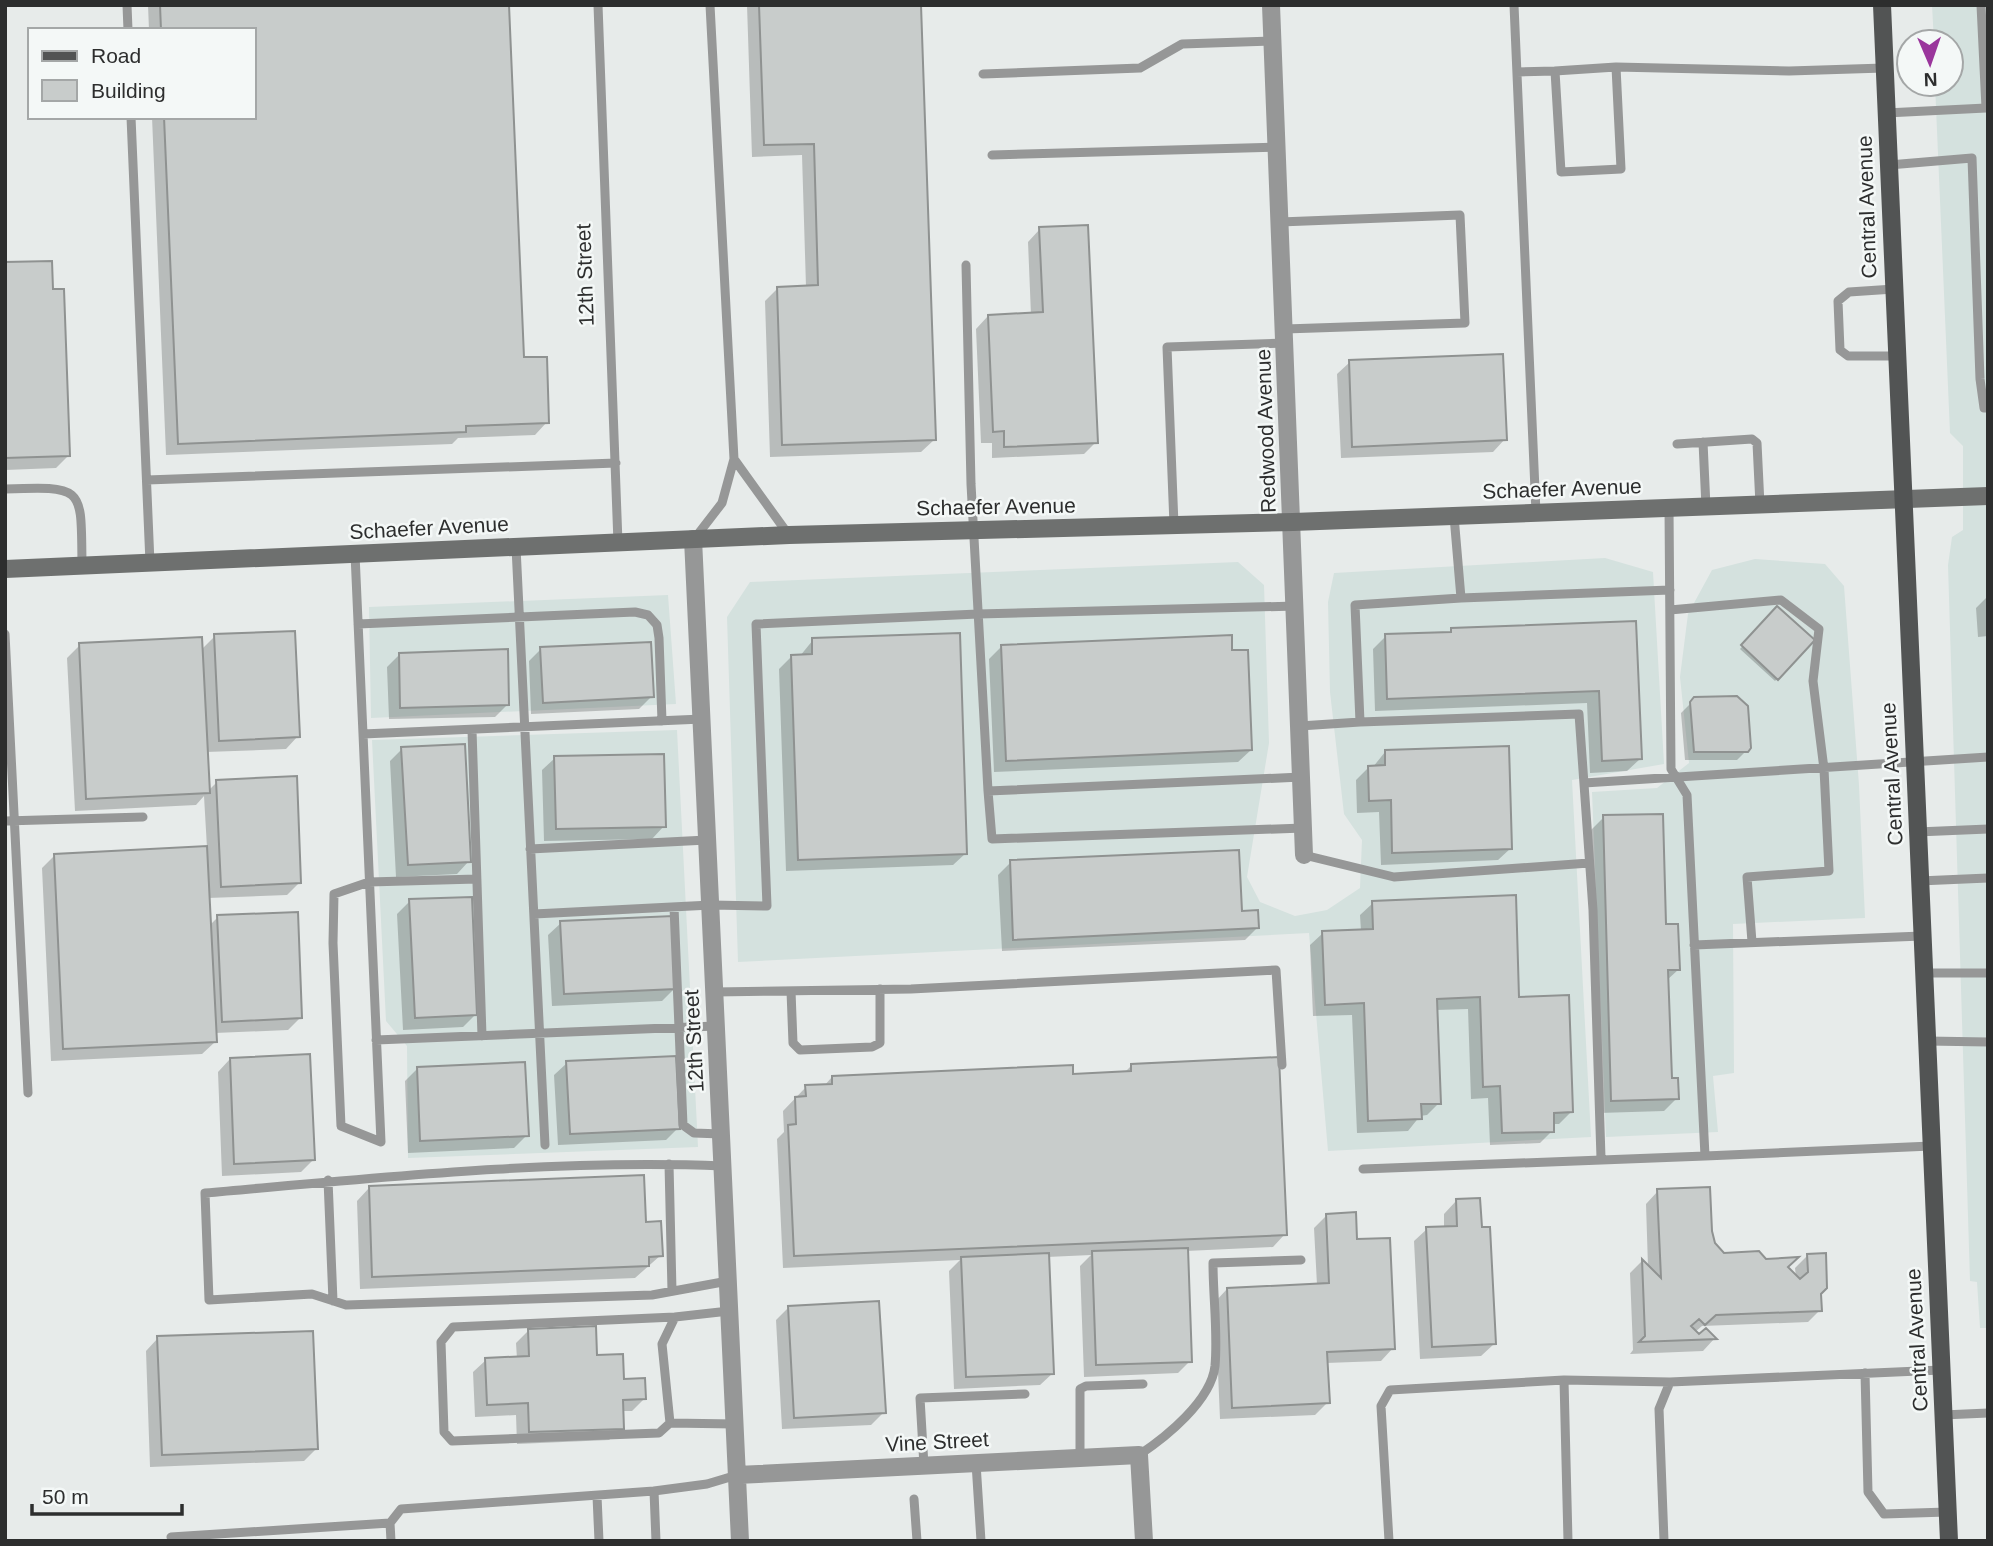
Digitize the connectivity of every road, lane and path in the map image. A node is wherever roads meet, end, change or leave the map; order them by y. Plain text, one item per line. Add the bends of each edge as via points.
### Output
1 (127, 5) edge
2 (598, 5) edge
3 (710, 5) edge
4 (1271, 5) edge
5 (1514, 5) edge
6 (1882, 5) edge
7 (1981, 5) edge
8 (128, 28) edge
9 (1273, 41) junction
10 (1616, 67) junction
11 (1884, 68) junction
12 (1555, 71) junction
13 (1517, 72) junction
14 (983, 74) dead end
15 (1987, 108) edge
16 (1886, 113) junction
17 (131, 119) edge
18 (1277, 147) junction
19 (992, 155) dead end
20 (1888, 165) junction
21 (1280, 222) junction
22 (966, 265) dead end
23 (1894, 289) junction
24 (1285, 336) junction
25 (1896, 356) junction
26 (1988, 408) edge
27 (1703, 442) junction
28 (1678, 444) dead end
29 (734, 459) junction
30 (615, 463) junction
31 (147, 480) junction
32 (5, 489) edge
33 (1988, 496) edge
34 (1902, 500) junction
35 (1760, 505) junction
36 (1706, 507) junction
37 (1669, 508) junction
38 (1536, 513) junction
39 (1454, 516) junction
40 (1293, 522) junction
41 (1174, 525) junction
42 (974, 530) junction
43 (789, 535) junction
44 (693, 539) junction
45 (618, 543) junction
46 (516, 547) junction
47 (355, 554) junction
48 (150, 563) junction
49 (82, 566) junction
50 (5, 569) edge
51 (1670, 590) junction
52 (1461, 598) junction
53 (1296, 606) junction
54 (1670, 610) junction
55 (978, 614) junction
56 (519, 617) junction
57 (358, 624) junction
58 (5, 634) edge
59 (6, 659) edge
60 (702, 719) junction
61 (662, 721) junction
62 (1360, 722) junction
63 (1300, 726) junction
64 (525, 728) junction
65 (472, 730) junction
66 (363, 734) junction
67 (1988, 757) edge
68 (1914, 762) junction
69 (1824, 769) junction
70 (1675, 776) junction
71 (1301, 777) junction
72 (1584, 783) junction
73 (988, 791) junction
74 (144, 817) dead end
75 (10, 821) edge
76 (1303, 828) junction
77 (1988, 829) edge
78 (1917, 832) junction
79 (707, 840) junction
80 (530, 849) junction
81 (1304, 855) joint
82 (1589, 863) junction
83 (1988, 878) edge
84 (477, 879) junction
85 (1919, 881) junction
86 (369, 882) junction
87 (710, 905) junction
88 (674, 907) junction
89 (534, 914) junction
90 (1922, 936) junction
91 (1752, 942) junction
92 (1694, 944) junction
93 (1923, 972) junction
94 (1988, 973) edge
95 (880, 989) junction
96 (791, 991) junction
97 (714, 992) junction
98 (716, 1026) junction
99 (679, 1028) junction
100 (539, 1033) junction
101 (482, 1035) junction
102 (376, 1040) junction
103 (1926, 1041) junction
104 (1988, 1041) edge
105 (1282, 1065) dead end
106 (29, 1093) dead end
107 (721, 1134) junction
108 (545, 1145) dead end
109 (1931, 1146) junction
110 (1705, 1156) junction
111 (1601, 1158) junction
112 (668, 1164) junction
113 (723, 1166) junction
114 (1363, 1169) dead end
115 (328, 1181) junction
116 (1301, 1260) dead end
117 (728, 1281) junction
118 (672, 1291) junction
119 (333, 1301) junction
120 (729, 1311) junction
121 (675, 1317) junction
122 (1941, 1370) junction
123 (1865, 1373) junction
124 (1564, 1380) junction
125 (1670, 1382) junction
126 (1143, 1384) dead end
127 (1024, 1394) dead end
128 (1988, 1413) edge
129 (1943, 1415) junction
130 (670, 1423) junction
131 (735, 1424) junction
132 (1139, 1455) junction
133 (1080, 1457) junction
134 (976, 1463) junction
135 (923, 1465) junction
136 (737, 1475) junction
137 (654, 1491) junction
138 (597, 1496) junction
139 (914, 1499) dead end
140 (1947, 1512) junction
141 (390, 1523) junction
142 (172, 1541) edge
143 (391, 1541) edge
144 (599, 1541) edge
145 (656, 1541) edge
146 (740, 1541) edge
147 (917, 1541) edge
148 (981, 1541) edge
149 (1144, 1541) edge
150 (1388, 1541) edge
151 (1568, 1541) edge
152 (1664, 1541) edge
153 (1949, 1541) edge

1 - 8 lane
2 - 30 lane, 12th Street
3 - 29 lane
4 - 9 street, Redwood Avenue
5 - 13 lane
6 - 11 main road, Central Avenue
7 - 15 lane
9 - 14 lane via 1182,44 1140,68
9 - 18 street, Redwood Avenue
10 - 11 lane
10 - 12 lane
10 - 12 lane via 1621,169 1561,172
11 - 16 main road, Central Avenue
12 - 13 lane
13 - 38 lane
15 - 16 lane
16 - 20 main road, Central Avenue
17 - 31 lane
18 - 19 lane
18 - 21 street, Redwood Avenue
20 - 23 main road, Central Avenue
20 - 26 lane via 1972,158 1980,379 1984,408
21 - 24 street, Redwood Avenue
21 - 24 lane via 1460,215 1465,323
22 - 42 lane
23 - 25 main road, Central Avenue
23 - 25 lane via 1849,292 1838,302 1839,338 1840,350 1848,356
24 - 40 street, Redwood Avenue
24 - 41 lane via 1167,347
25 - 34 main road, Central Avenue
27 - 28 lane
27 - 35 lane via 1752,439 1757,443
27 - 36 lane
29 - 43 lane
29 - 44 lane via 722,503
30 - 31 lane
30 - 45 lane, 12th Street
31 - 48 lane
32 - 49 lane via 57,487 70,492 81,516
33 - 34 street, Schaefer Avenue
34 - 35 street, Schaefer Avenue
34 - 68 main road, Central Avenue
35 - 36 street, Schaefer Avenue
36 - 37 street, Schaefer Avenue
37 - 38 street, Schaefer Avenue
37 - 51 lane
38 - 39 street, Schaefer Avenue
39 - 40 street, Schaefer Avenue
39 - 52 lane
40 - 41 street, Schaefer Avenue
40 - 53 street, Redwood Avenue
41 - 42 street, Schaefer Avenue
42 - 43 street, Schaefer Avenue
42 - 55 lane
43 - 44 street, Schaefer Avenue
44 - 45 street, Schaefer Avenue
44 - 60 street, 12th Street
45 - 46 street, Schaefer Avenue
46 - 47 street, Schaefer Avenue
46 - 56 lane
47 - 48 street, Schaefer Avenue
47 - 57 lane
48 - 49 street, Schaefer Avenue
49 - 50 street, Schaefer Avenue
51 - 52 lane
51 - 54 lane
52 - 62 lane via 1355,605
53 - 55 lane
53 - 63 street, Redwood Avenue
54 - 69 lane via 1781,600 1819,629 1813,681
54 - 70 lane via 1671,769
55 - 73 lane
55 - 87 lane via 756,624 767,906
56 - 57 lane
56 - 61 lane via 648,615 657,625 659,638
56 - 64 lane
57 - 66 lane
58 - 59 lane
59 - 75 lane
60 - 61 lane
60 - 79 street, 12th Street
61 - 64 lane
62 - 63 lane
62 - 72 lane via 1579,714
63 - 71 street, Redwood Avenue
64 - 65 lane
64 - 80 lane
65 - 66 lane
65 - 84 lane
66 - 86 lane
67 - 68 lane
68 - 69 lane
68 - 78 main road, Central Avenue
69 - 70 lane
69 - 91 lane via 1829,871 1747,877
70 - 72 lane
70 - 92 lane via 1687,795
71 - 73 lane
71 - 76 street, Redwood Avenue
72 - 82 lane
73 - 76 lane via 992,839
74 - 75 lane
75 - 106 lane
76 - 81 street, Redwood Avenue
77 - 78 lane
78 - 85 main road, Central Avenue
79 - 80 lane
79 - 87 street, 12th Street
80 - 89 lane
81 - 82 lane via 1394,877
82 - 111 lane
83 - 85 lane
84 - 86 lane
84 - 101 lane
85 - 90 main road, Central Avenue
86 - 102 lane
86 - 102 lane via 334,894 340,1113 341,1126 381,1142
87 - 88 lane
87 - 97 street, 12th Street
88 - 89 lane
88 - 99 lane
89 - 100 lane
90 - 91 lane
90 - 93 main road, Central Avenue
91 - 92 lane
92 - 110 lane
93 - 94 lane
93 - 103 main road, Central Avenue
95 - 96 lane
95 - 96 lane via 880,1043 800,1050 793,1043
95 - 105 lane via 1276,970
96 - 97 lane
97 - 98 street, 12th Street
98 - 99 lane
98 - 107 street, 12th Street
99 - 100 lane
99 - 107 lane via 683,1125 694,1133
100 - 101 lane
100 - 108 lane
101 - 102 lane
103 - 104 lane
103 - 109 main road, Central Avenue
107 - 113 street, 12th Street
109 - 110 lane
109 - 122 main road, Central Avenue
110 - 111 lane
111 - 114 lane
112 - 113 lane
112 - 115 lane
112 - 118 lane
113 - 117 street, 12th Street
115 - 119 lane
115 - 119 lane via 205,1194 209,1300 312,1294
116 - 132 lane via 1213,1263 1215,1368 1209,1385 1171,1434
117 - 118 lane
117 - 120 street, 12th Street
118 - 119 lane via 358,1304
120 - 121 lane
120 - 131 street, 12th Street
121 - 130 lane via 662,1344
121 - 130 lane via 453,1327 441,1342 444,1432 452,1441 659,1433
122 - 123 lane
122 - 129 main road, Central Avenue
123 - 125 lane
123 - 140 lane via 1868,1492 1884,1514
124 - 125 lane
124 - 150 lane via 1390,1390 1381,1406
124 - 151 lane
125 - 152 lane via 1659,1409
126 - 133 lane via 1080,1390
127 - 135 lane via 920,1398
128 - 129 lane
129 - 140 main road, Central Avenue
130 - 131 lane
131 - 136 street, 12th Street
132 - 133 street, Vine Street
132 - 149 street
133 - 134 street, Vine Street
134 - 135 street, Vine Street
134 - 148 lane
135 - 136 street, Vine Street
136 - 137 lane
136 - 146 street, 12th Street
137 - 138 lane
137 - 145 lane
138 - 141 lane via 401,1509
138 - 144 lane
139 - 147 lane
140 - 153 main road, Central Avenue
141 - 142 lane via 171,1537
141 - 143 lane

